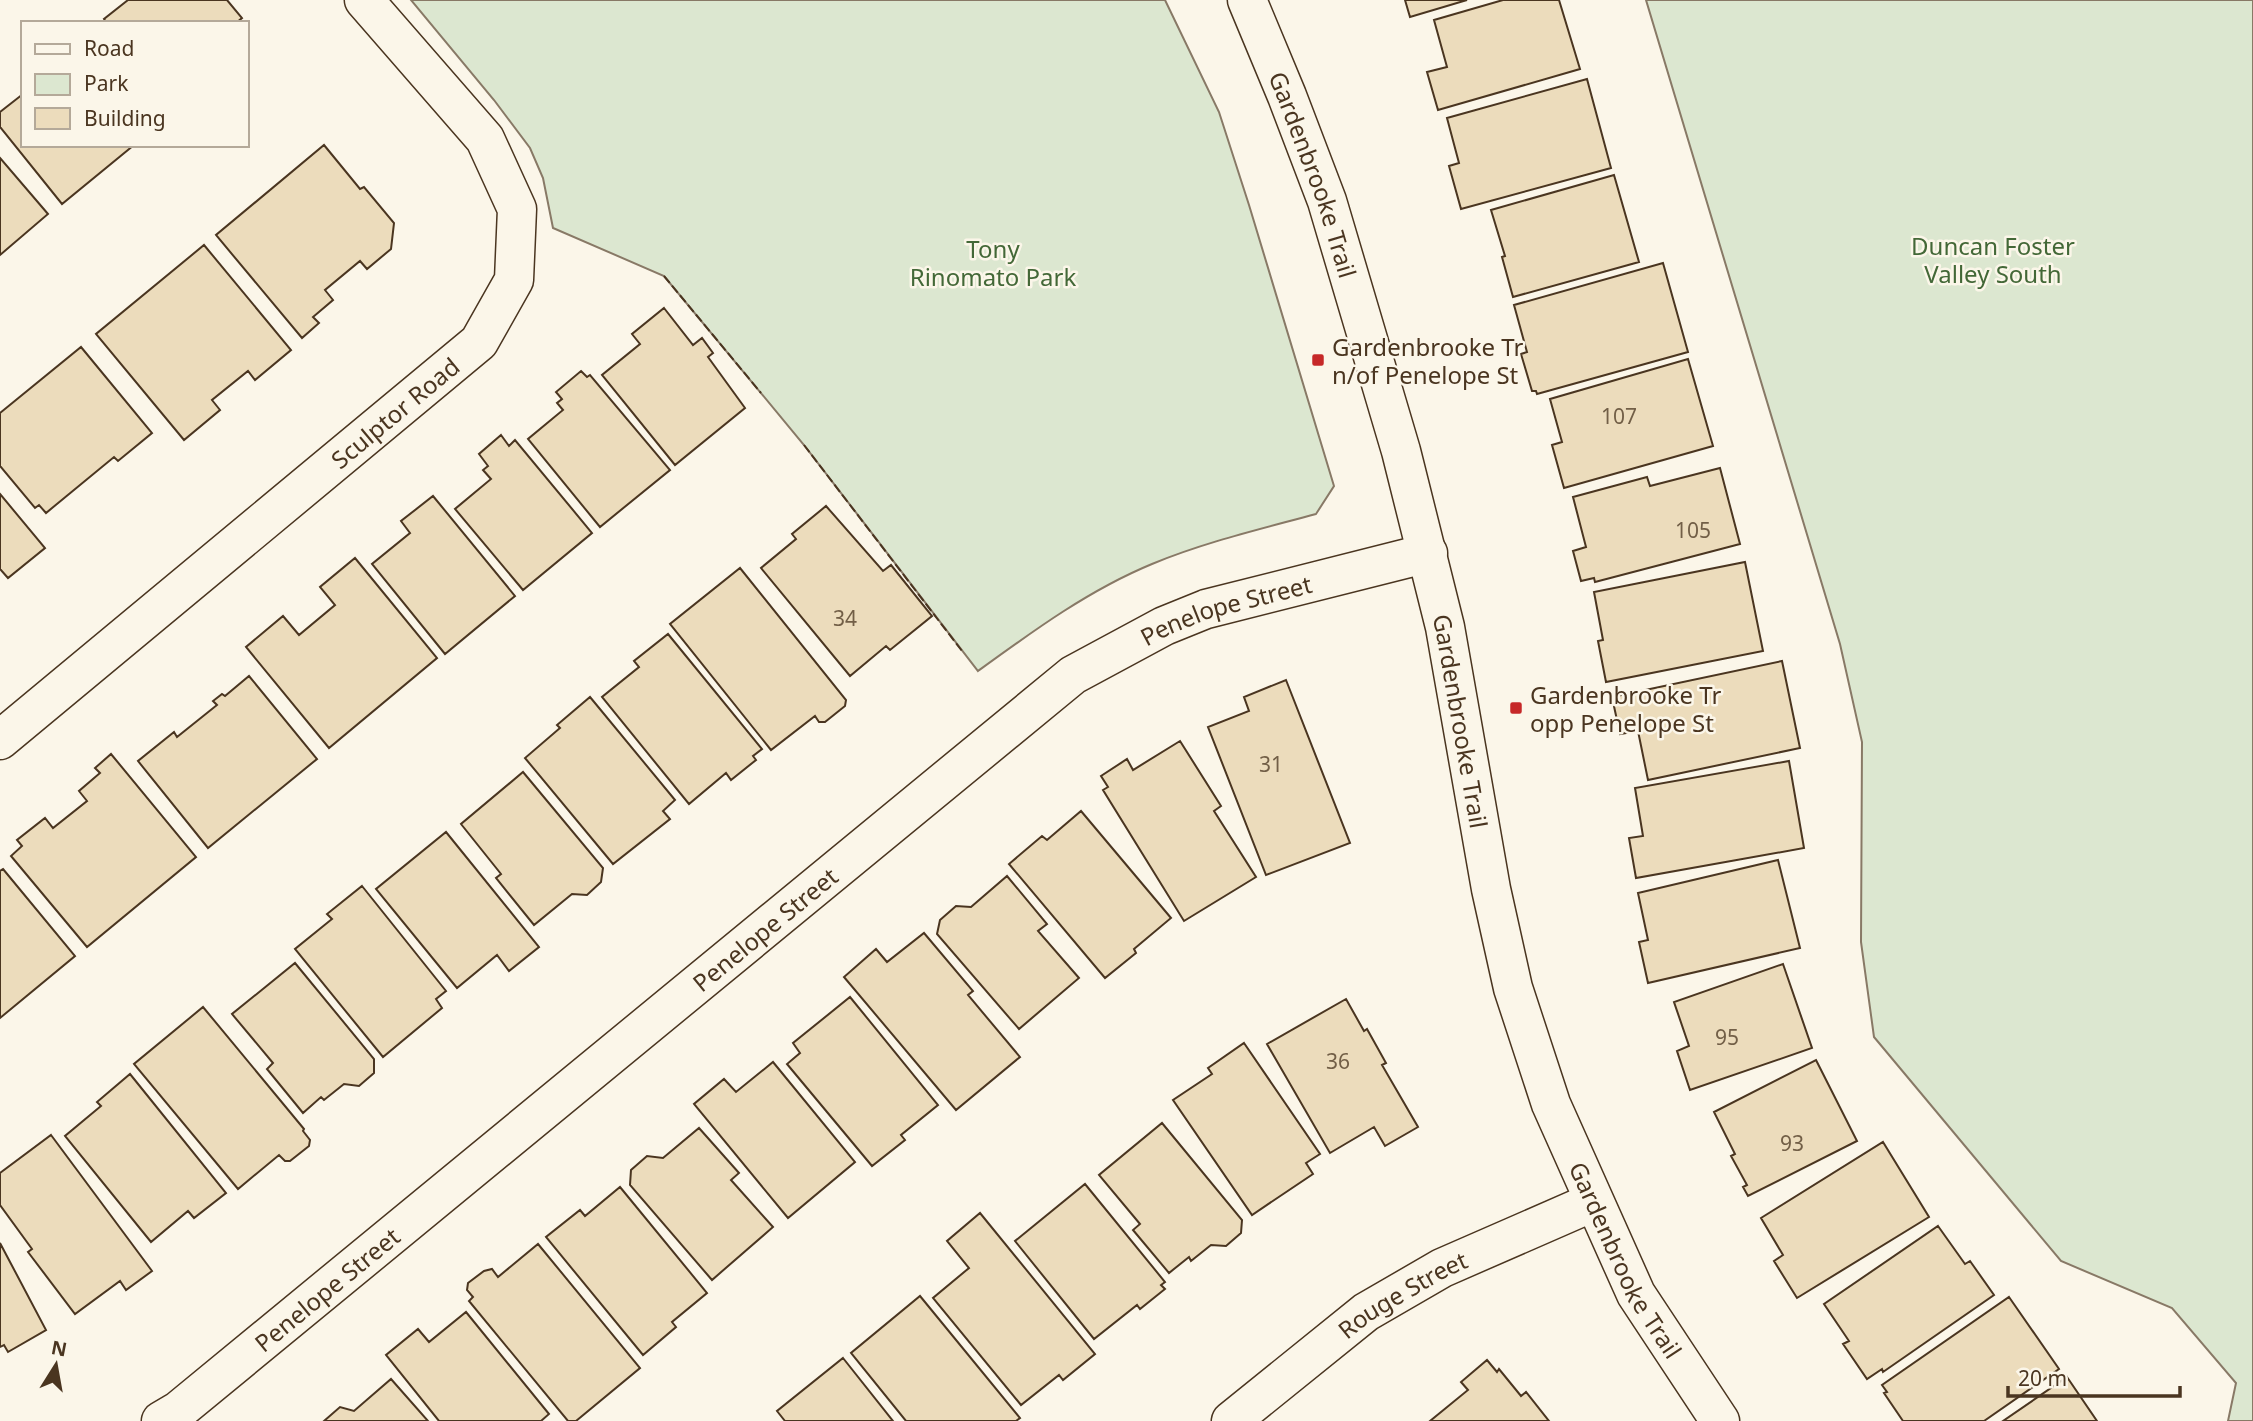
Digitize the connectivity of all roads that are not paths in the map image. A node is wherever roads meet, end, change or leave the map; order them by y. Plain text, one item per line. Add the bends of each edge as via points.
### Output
1 (364, 0) edge
2 (1247, 0) edge
3 (1428, 553) junction
4 (0, 740) edge
5 (1593, 1202) junction
6 (161, 1421) edge
7 (1231, 1421) edge
8 (1720, 1421) edge

1 - 4 street, Sculptor Road via 485,139 517,209 514,280 479,342
2 - 3 street, Gardenbrooke Trail via 1327,201
3 - 5 street, Gardenbrooke Trail via 1513,988 1551,1104
3 - 6 street, Penelope Street via 1206,609 1073,675
5 - 7 street, Rouge Street via 1442,1268 1366,1312
5 - 8 street, Gardenbrooke Trail via 1636,1294

